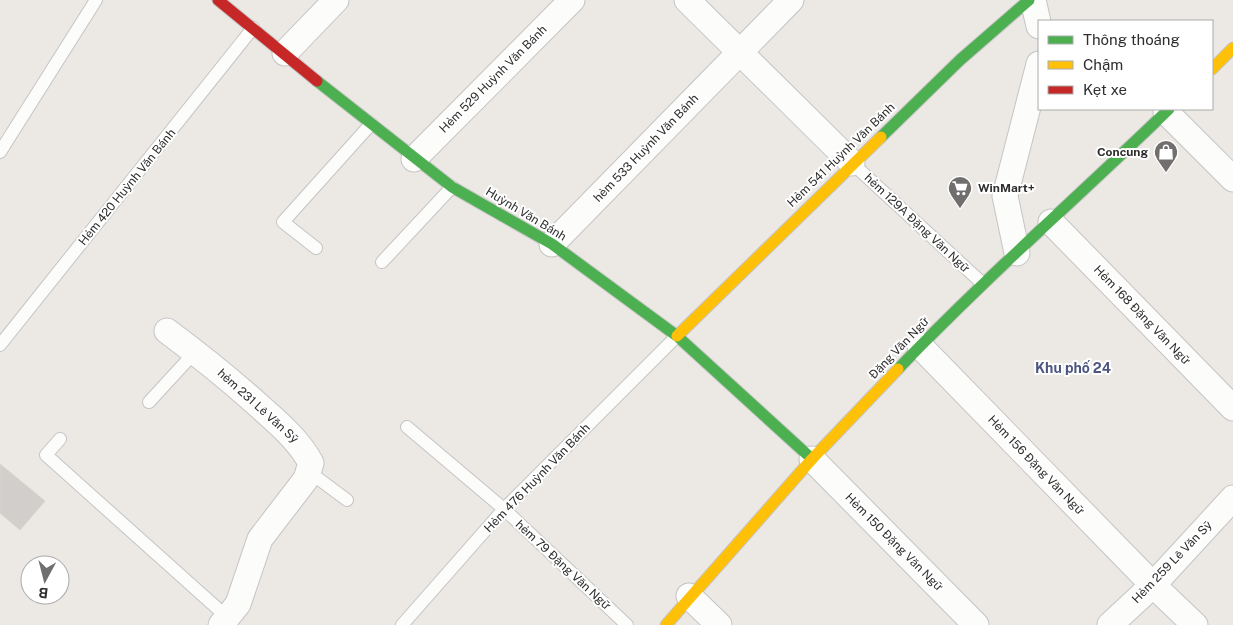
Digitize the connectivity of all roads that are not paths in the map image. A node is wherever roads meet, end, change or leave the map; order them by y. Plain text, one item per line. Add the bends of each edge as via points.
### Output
1 (96, 0) edge
2 (218, 0) edge
3 (336, 0) edge
4 (572, 0) edge
5 (687, 0) edge
6 (791, 0) edge
7 (1029, 0) edge
8 (1033, 0) edge
9 (1038, 22) edge
10 (253, 28) junction
11 (1233, 48) edge
12 (284, 53) junction
13 (740, 53) junction
14 (1038, 68) edge
15 (1213, 68) edge
16 (1168, 110) edge
17 (371, 124) junction
18 (0, 152) edge
19 (414, 159) junction
20 (852, 163) junction
21 (1233, 179) edge
22 (452, 187) junction
23 (1051, 222) junction
24 (552, 244) junction
25 (316, 248) dead end
26 (1016, 253) junction
27 (382, 262) dead end
28 (982, 283) junction
29 (167, 331) dead end
30 (677, 336) junction
31 (0, 345) edge
32 (920, 346) junction
33 (195, 352) junction
34 (149, 402) dead end
35 (1233, 408) edge
36 (407, 427) dead end
37 (60, 439) dead end
38 (812, 458) junction
39 (308, 471) junction
40 (1233, 498) edge
41 (347, 500) dead end
42 (504, 509) junction
43 (1153, 585) junction
44 (689, 596) junction
45 (224, 621) edge
46 (402, 625) edge
47 (627, 625) edge
48 (666, 625) edge
49 (719, 625) edge
50 (976, 625) edge
51 (1110, 625) edge
52 (1195, 625) edge

1 - 18 lane
2 - 10 street, Huỳnh Văn Bánh
3 - 12 street
4 - 19 street, Hẻm 529 Huỳnh Văn Bánh
5 - 13 street
6 - 13 street, hẻm 533 Huỳnh Văn Bánh
7 - 20 street, Hẻm 541 Huỳnh Văn Bánh via 960,60
8 - 9 street
10 - 12 street, Huỳnh Văn Bánh
10 - 31 lane, Hẻm 420 Huỳnh Văn Bánh
11 - 15 street
12 - 17 street, Huỳnh Văn Bánh
13 - 20 street
13 - 24 street, hẻm 533 Huỳnh Văn Bánh
14 - 26 street via 1005,196
16 - 21 street
16 - 23 street, Đặng Văn Ngữ
17 - 19 street, Huỳnh Văn Bánh
17 - 25 lane via 283,222
19 - 22 street, Huỳnh Văn Bánh
20 - 28 lane, hẻm 129A Đặng Văn Ngữ
20 - 30 street, Hẻm 541 Huỳnh Văn Bánh
22 - 24 street, Huỳnh Văn Bánh
22 - 27 lane
23 - 26 street, Đặng Văn Ngữ
23 - 35 street, Hẻm 168 Đặng Văn Ngữ
24 - 30 street, Huỳnh Văn Bánh
26 - 28 street, Đặng Văn Ngữ
28 - 32 street, Đặng Văn Ngữ
29 - 33 street, hẻm 231 Lê Văn Sỹ
30 - 38 street, Huỳnh Văn Bánh
30 - 42 lane, Hẻm 476 Huỳnh Văn Bánh
32 - 38 street, Đặng Văn Ngữ
32 - 43 street, Hẻm 156 Đặng Văn Ngữ
33 - 34 lane
33 - 39 street, hẻm 231 Lê Văn Sỹ via 303,447 311,463
36 - 42 lane, hẻm 79 Đặng Văn Ngữ
37 - 45 lane via 46,455
38 - 44 street, Đặng Văn Ngữ
38 - 50 street, Hẻm 150 Đặng Văn Ngữ
39 - 41 lane
39 - 45 street via 282,513 260,539 238,604
40 - 43 street, Hẻm 259 Lê Văn Sỹ
42 - 46 lane, Hẻm 476 Huỳnh Văn Bánh
42 - 47 lane, hẻm 79 Đặng Văn Ngữ
43 - 51 street, Hẻm 259 Lê Văn Sỹ
43 - 52 street, Hẻm 156 Đặng Văn Ngữ
44 - 48 street, Đặng Văn Ngữ
44 - 49 street

